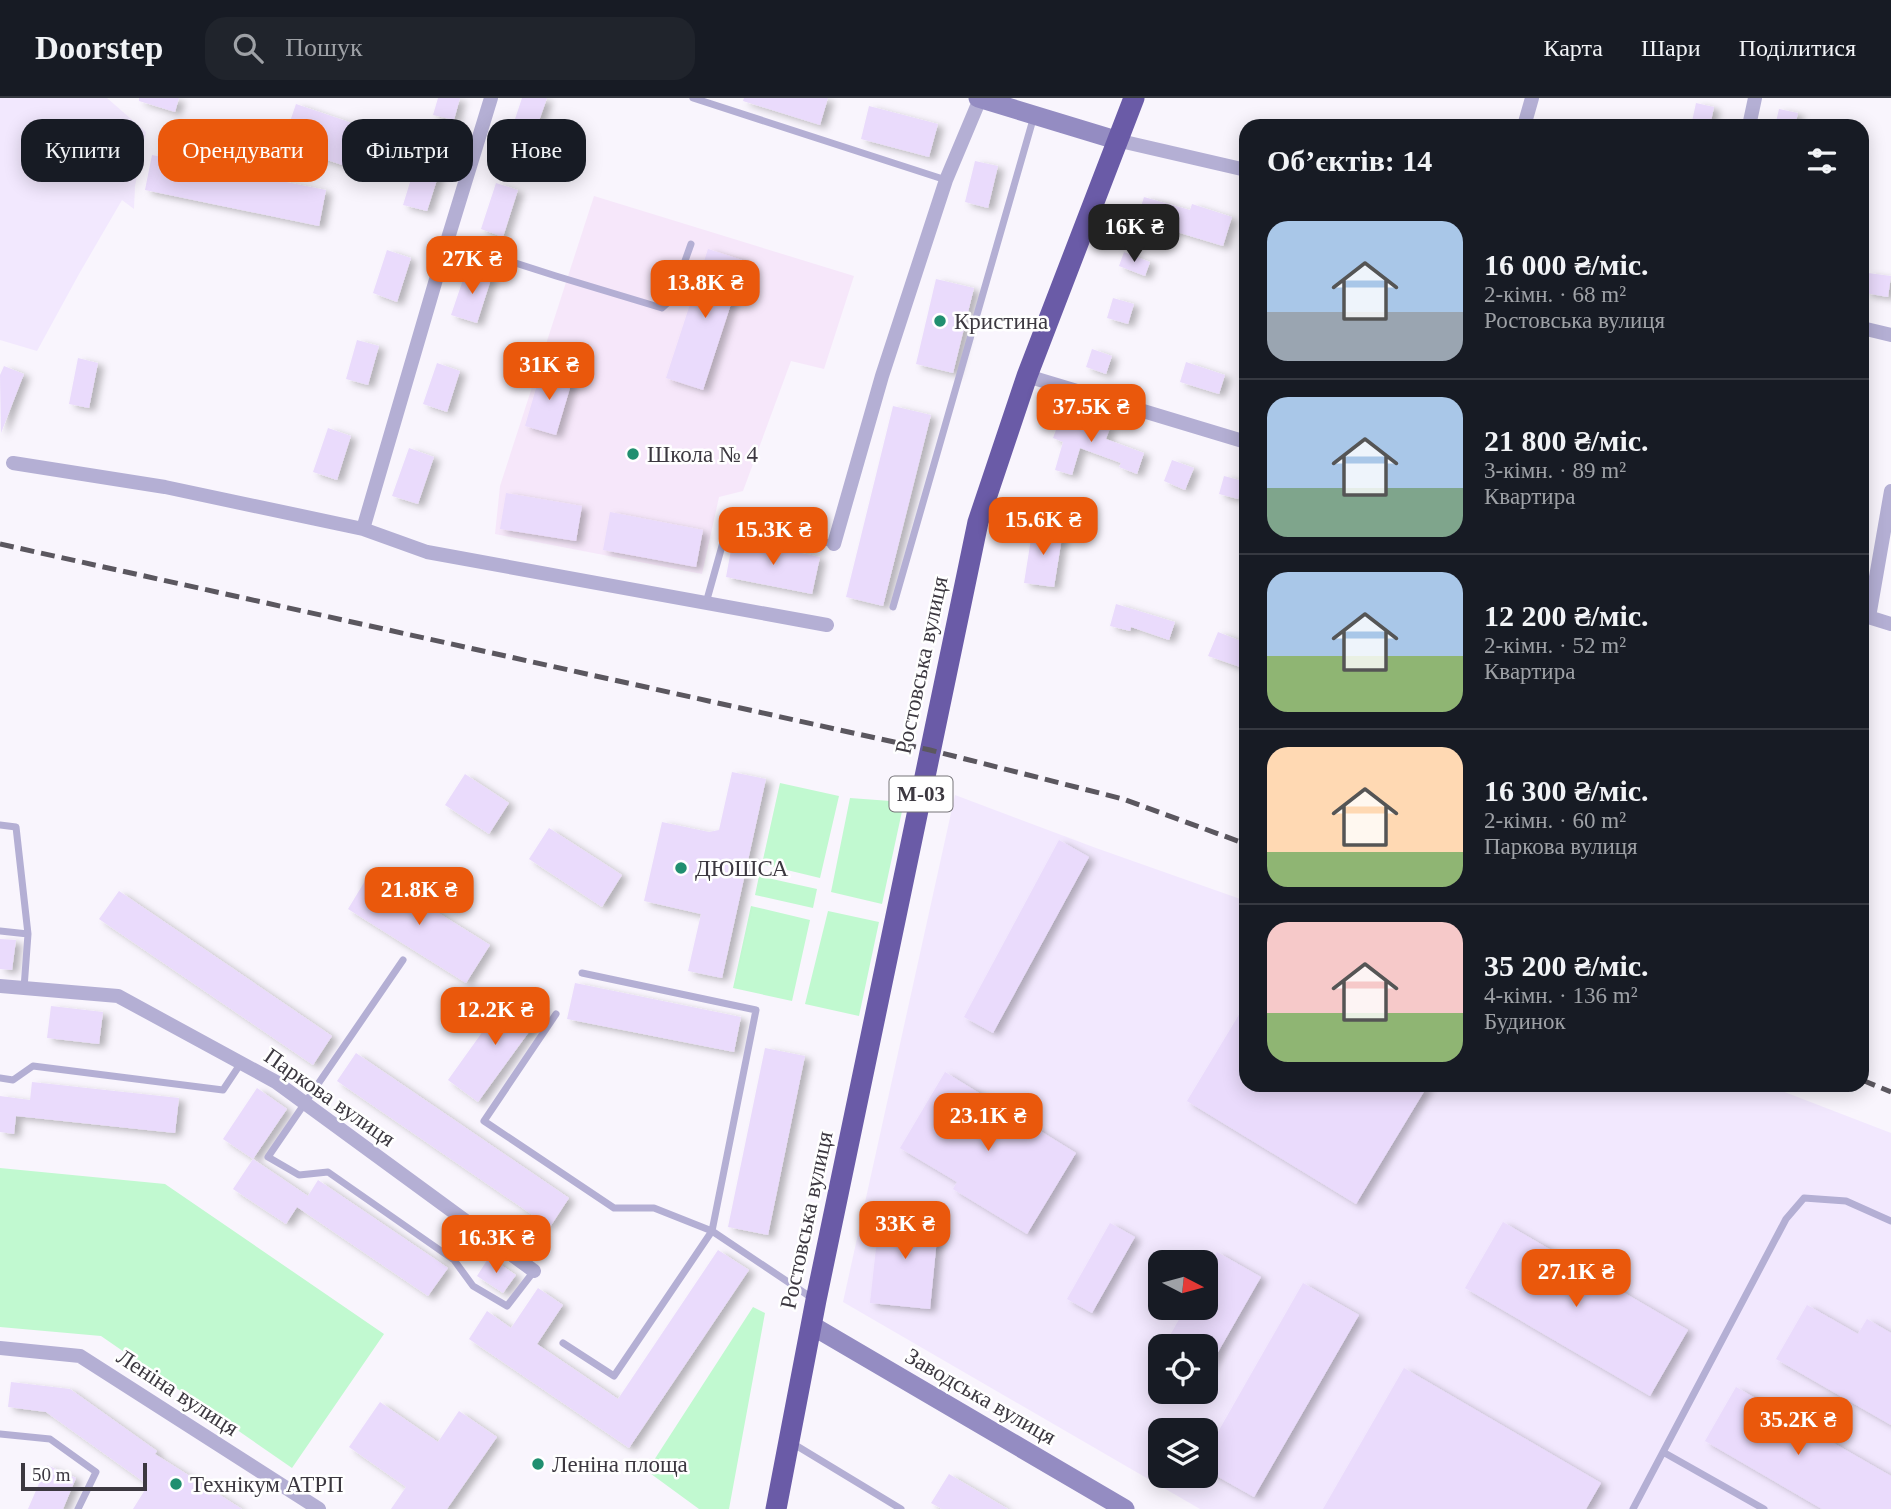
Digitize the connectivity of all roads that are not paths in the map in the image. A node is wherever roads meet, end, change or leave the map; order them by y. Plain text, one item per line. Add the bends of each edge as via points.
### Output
1 (491, 98) edge
2 (693, 98) edge
3 (979, 98) edge
4 (1134, 98) edge
5 (1532, 98) edge
6 (1755, 98) edge
7 (1034, 115) junction
8 (1526, 119) edge
9 (1750, 119) edge
10 (1116, 141) junction
11 (1239, 168) edge
12 (946, 180) junction
13 (447, 241) junction
14 (691, 243) dead end
15 (1869, 330) edge
16 (1891, 335) edge
17 (1027, 376) junction
18 (1239, 440) edge
19 (13, 463) dead end
20 (1891, 491) edge
21 (363, 529) junction
22 (834, 544) joint
23 (1869, 601) edge
24 (706, 604) junction
25 (893, 607) dead end
26 (1869, 617) edge
27 (1891, 624) edge
28 (827, 625) dead end
29 (0, 825) edge
30 (0, 931) edge
31 (29, 934) junction
32 (403, 960) dead end
33 (582, 973) dead end
34 (0, 986) edge
35 (24, 988) junction
36 (556, 1014) dead end
37 (242, 1063) junction
38 (0, 1078) edge
39 (304, 1103) junction
40 (1891, 1220) edge
41 (712, 1231) junction
42 (534, 1271) joint
43 (816, 1300) junction
44 (811, 1325) junction
45 (563, 1343) dead end
46 (0, 1348) edge
47 (0, 1434) edge
48 (789, 1441) junction
49 (1663, 1452) junction
50 (78, 1509) edge
51 (319, 1509) edge
52 (776, 1509) edge
53 (901, 1509) edge
54 (1125, 1509) edge
55 (1633, 1509) edge
56 (1764, 1509) edge

1 - 13 street
2 - 12 lane
3 - 7 main road
3 - 12 street
4 - 10 highway, Ростовська вулиця / М-03
5 - 8 street
6 - 9 street
7 - 10 main road
7 - 25 lane
10 - 11 street
10 - 17 highway, Ростовська вулиця / М-03
12 - 22 street via 882,376
13 - 14 lane via 662,308 671,300
13 - 21 street
15 - 16 street
17 - 18 street
17 - 43 highway, Ростовська вулиця / М-03 via 978,522
19 - 21 street via 165,487
20 - 23 street
21 - 24 street via 427,552
22 - 24 lane via 729,521
24 - 28 street
26 - 27 street
29 - 31 lane via 16,827
30 - 31 lane
31 - 35 lane
32 - 39 lane
33 - 41 lane via 756,1010
34 - 35 street, Паркова вулиця
35 - 37 street, Паркова вулиця via 118,996
36 - 41 lane via 484,1121 614,1208 654,1208
37 - 38 lane via 223,1090 33,1066 13,1080
37 - 39 street, Паркова вулиця
39 - 42 street, Паркова вулиця
39 - 42 lane via 268,1157 299,1175 328,1172 454,1260 473,1286 508,1306
40 - 49 lane via 1846,1201 1804,1198 1786,1219
41 - 43 lane
41 - 45 lane via 614,1376
43 - 44 highway, Ростовська вулиця / М-03
44 - 48 highway, Ростовська вулиця / М-03
44 - 54 main road, Заводська вулиця
46 - 51 street, Леніна вулиця via 80,1356
47 - 50 lane via 50,1439 96,1472
48 - 52 highway, Ростовська вулиця / М-03
48 - 53 lane
49 - 55 lane
49 - 56 lane

